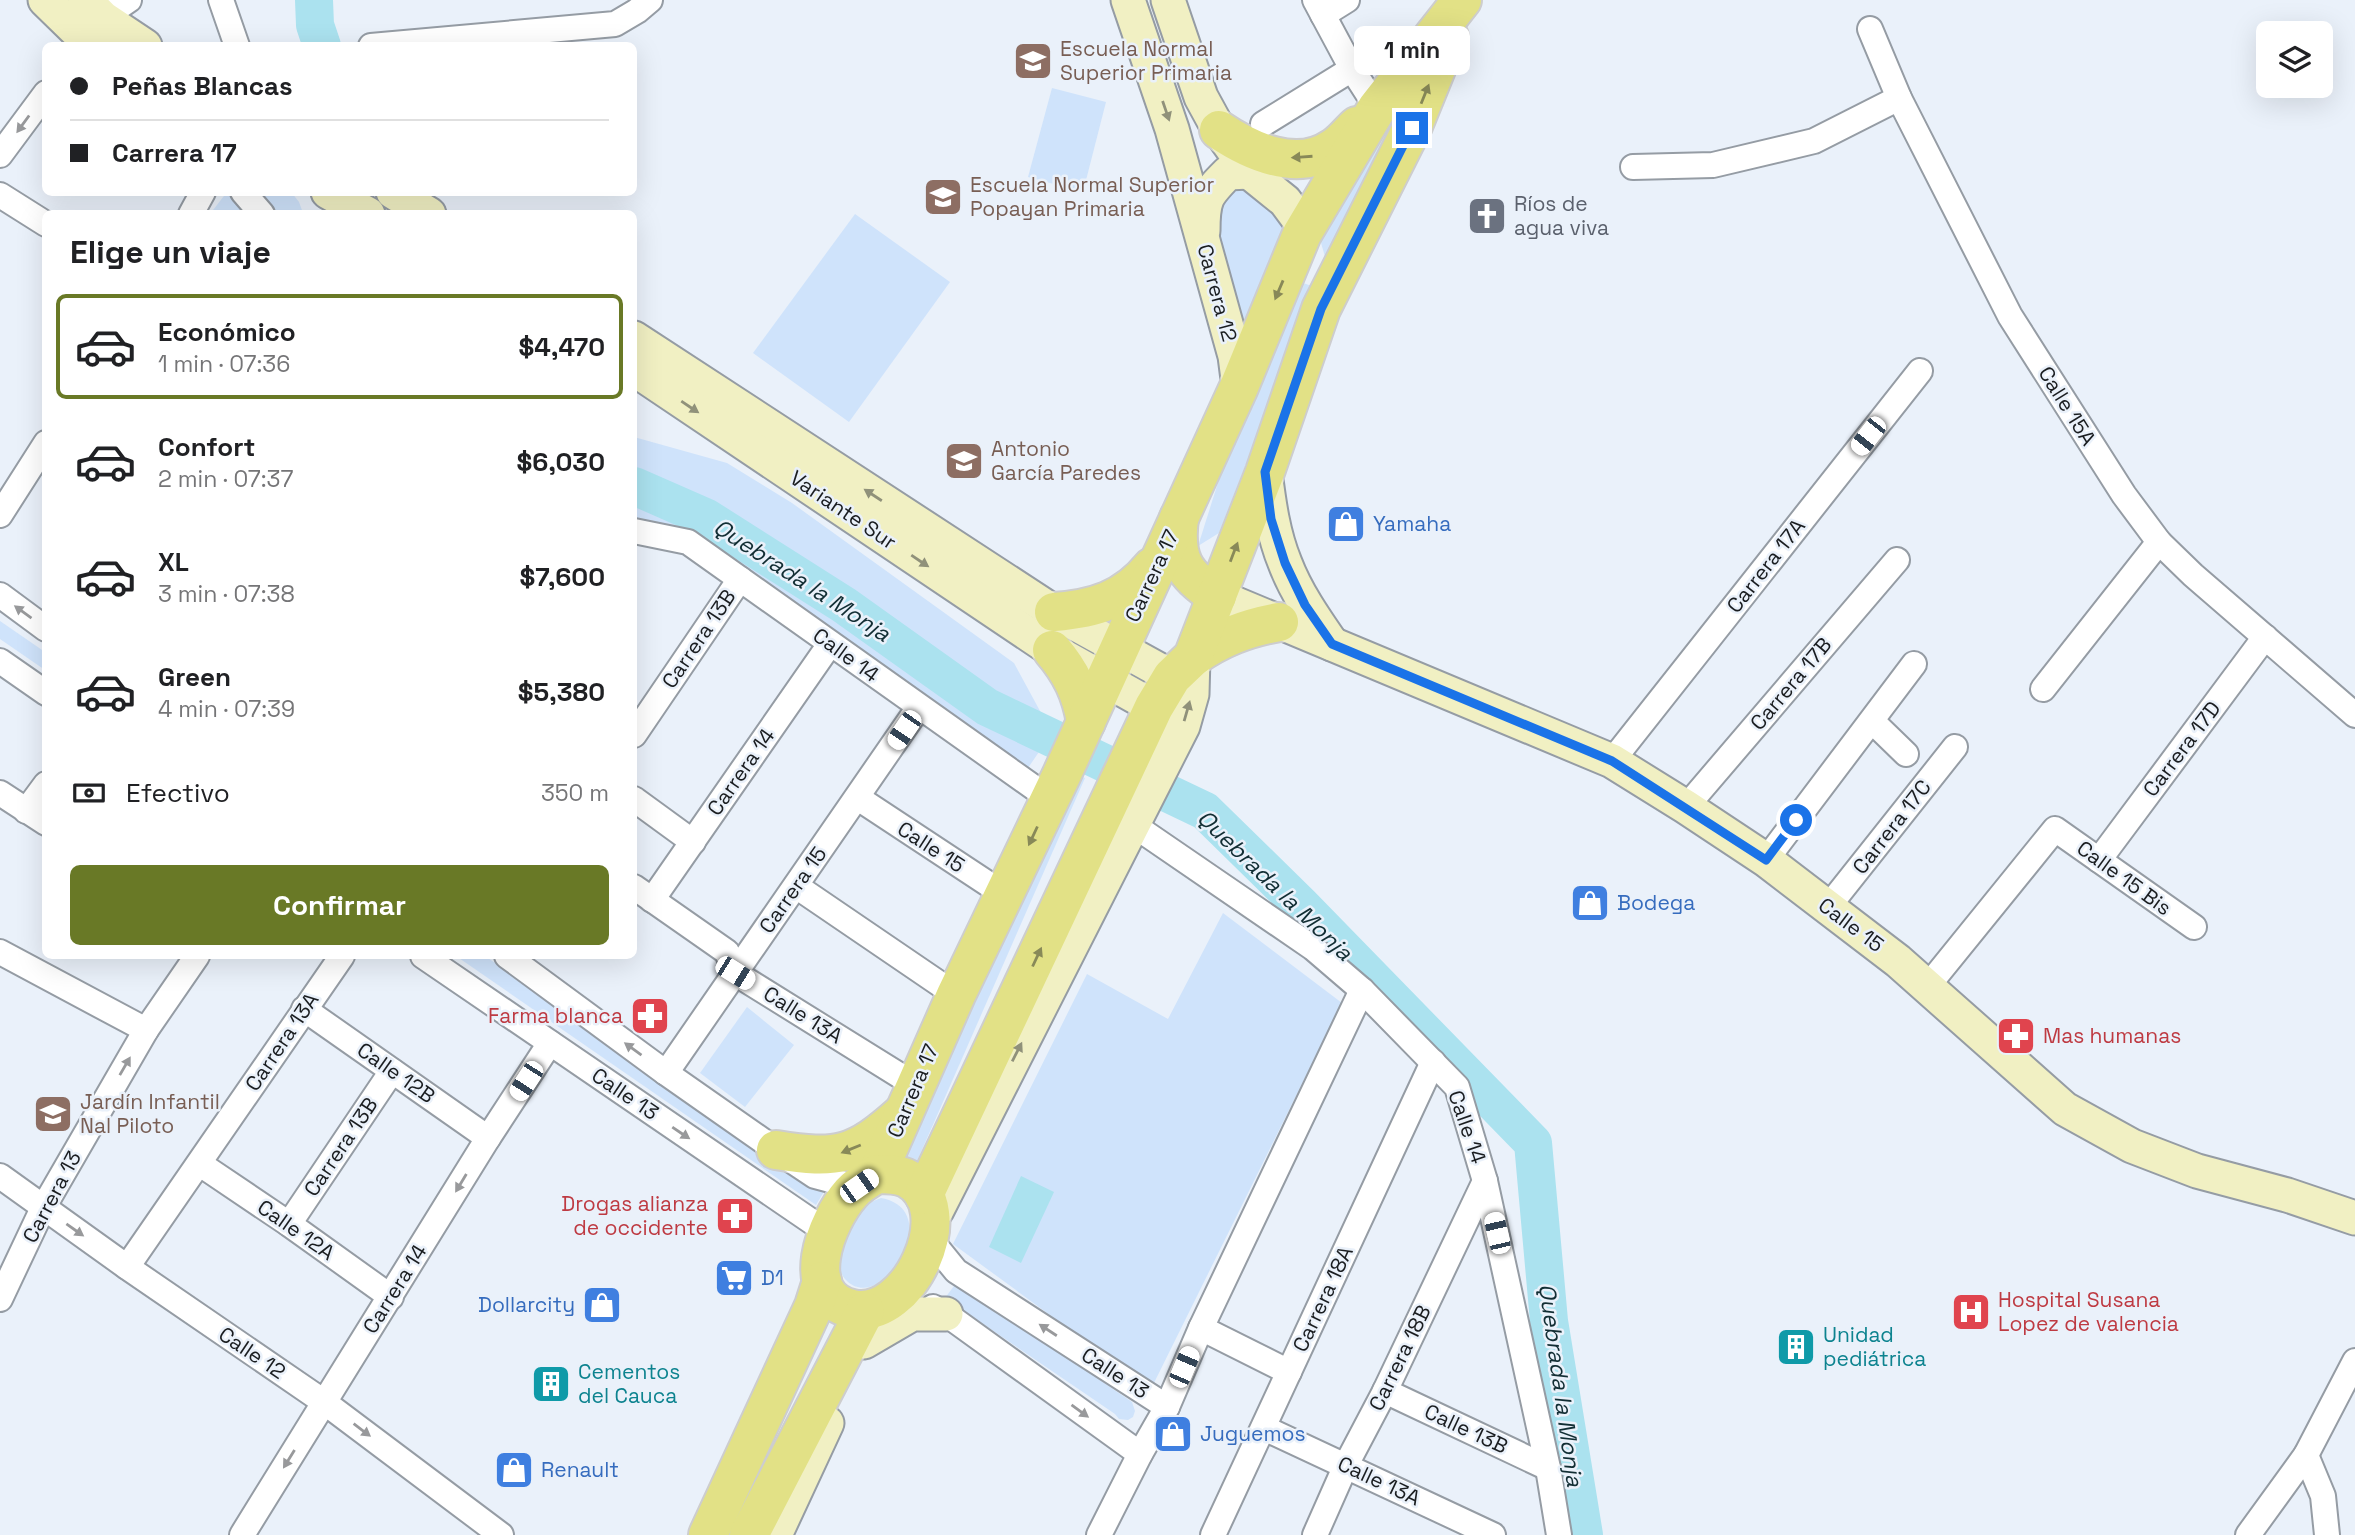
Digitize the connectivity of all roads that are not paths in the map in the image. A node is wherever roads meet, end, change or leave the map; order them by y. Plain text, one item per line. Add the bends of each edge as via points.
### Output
1 (44, 0) edge
2 (221, 0) edge
3 (650, 0) edge
4 (1128, 0) edge
5 (1348, 0) edge
6 (1463, 0) edge
7 (1173, 2) edge
8 (1319, 8) edge
9 (96, 25) edge
10 (1870, 29) dead end
11 (136, 42) edge
12 (236, 42) edge
13 (415, 42) edge
14 (1352, 69) junction
15 (42, 98) edge
16 (1899, 98) junction
17 (1377, 108) junction
18 (1263, 124) dead end
19 (1219, 130) junction
20 (0, 155) edge
21 (1633, 167) dead end
22 (1250, 172) junction
23 (0, 195) edge
24 (246, 196) edge
25 (335, 196) edge
26 (400, 196) edge
27 (259, 210) edge
28 (361, 210) edge
29 (423, 210) edge
30 (42, 221) edge
31 (1305, 228) junction
32 (1202, 240) junction
33 (1321, 309) junction
34 (637, 340) edge
35 (637, 371) edge
36 (1920, 371) dead end
37 (1239, 387) junction
38 (42, 449) edge
39 (1265, 472) junction
40 (0, 515) edge
41 (1180, 516) junction
42 (637, 532) edge
43 (2159, 542) junction
44 (1162, 554) junction
45 (1897, 560) dead end
46 (740, 579) junction
47 (0, 595) edge
48 (1217, 596) junction
49 (1054, 612) junction
50 (1279, 622) junction
51 (42, 626) edge
52 (2265, 637) junction
53 (830, 644) junction
54 (1332, 644) junction
55 (1052, 650) junction
56 (0, 661) edge
57 (1112, 664) junction
58 (1913, 664) dead end
59 (1173, 680) junction
60 (2043, 689) dead end
61 (42, 690) edge
62 (919, 707) junction
63 (2355, 715) edge
64 (1872, 720) junction
65 (1084, 725) junction
66 (637, 730) edge
67 (1955, 747) dead end
68 (1151, 752) junction
69 (1906, 754) dead end
70 (1612, 761) junction
71 (1056, 787) junction
72 (0, 793) edge
73 (42, 797) edge
74 (858, 798) junction
75 (637, 801) edge
76 (1686, 807) junction
77 (1128, 811) junction
78 (36, 817) edge
79 (693, 842) junction
80 (1766, 860) junction
81 (2099, 860) junction
82 (796, 886) junction
83 (643, 894) edge
84 (1005, 895) junction
85 (1828, 907) junction
86 (2193, 927) dead end
87 (0, 952) edge
88 (195, 959) edge
89 (340, 959) edge
90 (427, 959) edge
91 (511, 959) edge
92 (735, 973) junction
93 (1927, 987) junction
94 (1362, 990) junction
95 (956, 995) junction
96 (304, 1009) junction
97 (146, 1030) junction
98 (550, 1043) junction
99 (1433, 1062) junction
100 (392, 1071) junction
101 (666, 1073) junction
102 (910, 1098) junction
103 (488, 1138) junction
104 (776, 1150) junction
105 (200, 1164) junction
106 (0, 1176) edge
107 (866, 1181) junction
108 (1485, 1181) junction
109 (43, 1208) junction
110 (2355, 1218) edge
111 (928, 1219) junction
112 (289, 1224) junction
113 (824, 1256) junction
114 (127, 1267) junction
115 (391, 1297) junction
116 (0, 1299) edge
117 (880, 1311) junction
118 (946, 1314) junction
119 (1201, 1328) junction
120 (2355, 1361) edge
121 (1289, 1372) junction
122 (1385, 1391) junction
123 (324, 1402) junction
124 (1167, 1407) junction
125 (1264, 1428) junction
126 (1140, 1454) junction
127 (2306, 1455) junction
128 (1346, 1465) junction
129 (1548, 1468) junction
130 (1556, 1531) edge
131 (242, 1535) edge
132 (501, 1535) edge
133 (697, 1535) edge
134 (708, 1535) edge
135 (749, 1535) edge
136 (775, 1535) edge
137 (1100, 1535) edge
138 (1213, 1535) edge
139 (1315, 1535) edge
140 (1493, 1535) edge
141 (2248, 1535) edge
142 (2327, 1535) edge

1 - 9 street
2 - 12 street
3 - 13 street via 615,24
4 -> 32 street, Carrera 12 via 1172,129
5 - 8 street
6 - 17 main road, Carrera 17
33 -> 6 main road, Carrera 17 via 1412,128
7 - 19 street via 1201,97
8 - 14 street
9 - 11 street
10 - 16 street, Calle 15A
14 - 17 street
14 - 18 street
15 -> 20 street
16 - 21 street via 1814,141 1713,165
16 - 43 street, Calle 15A via 2010,316
17 -> 19 main road via 1334,148 1318,156 1272,156
17 - 31 main road, Carrera 17
19 - 22 street
22 - 31 street via 1285,201
22 - 32 street via 1228,173 1203,203
23 - 30 street
24 - 27 street
25 - 28 street
26 - 29 street
31 - 33 main road via 1319,274
31 -> 37 main road, Carrera 17
32 - 37 street, Carrera 12
33 - 39 main road, Carrera 17
49 -> 34 street, Variante Sur
35 -> 55 street, Variante Sur
36 - 70 street, Carrera 17A
37 - 41 main road, Carrera 17
38 - 40 street
48 -> 39 main road, Carrera 17
39 - 54 street via 1271,519 1285,563 1305,605
41 - 44 main road, Carrera 17
41 - 48 main road via 1176,540 1182,564 1196,583
42 - 46 street, Calle 14 via 688,542
43 - 52 street, Calle 15A
43 - 60 street
44 - 49 main road via 1142,579 1116,598 1086,609
44 - 57 main road, Carrera 17
45 - 76 street, Carrera 17B
46 - 53 street, Calle 14
46 - 66 street, Carrera 13B
51 -> 47 street
48 - 50 street, Calle 15
48 - 59 main road, Carrera 17
49 - 57 street, Variante Sur
50 - 54 street, Calle 15
50 - 59 main road via 1212,644
52 - 63 street, Calle 15A
52 - 81 street, Carrera 17D
53 - 62 street, Calle 14
53 - 79 street, Carrera 14
54 - 70 street, Calle 15
55 - 57 street, Variante Sur
55 - 65 main road via 1075,683
56 - 61 street
57 - 59 street
57 - 65 main road, Carrera 17
58 - 64 street
59 - 68 main road, Carrera 17
68 -> 59 street via 1183,726 1189,707 1192,694
62 - 71 street, Calle 14
62 - 74 street, Carrera 15
64 - 69 street
64 - 80 street
65 - 71 main road, Carrera 17
67 - 85 street, Carrera 17C
68 - 77 main road, Carrera 17
70 - 76 street, Calle 15
71 -> 84 main road, Carrera 17
72 - 78 street
73 - 78 street
74 - 82 street, Carrera 15
74 - 84 street, Calle 15
75 - 79 street
76 - 80 street, Calle 15
77 - 94 street, Calle 14
111 -> 77 main road, Carrera 17
79 - 83 street, Carrera 14
80 - 85 street, Calle 15
81 - 86 street, Calle 15 Bis
81 - 93 street, Calle 15 Bis via 2055,829
82 - 92 street, Carrera 15
82 - 95 street
83 - 92 street, Calle 13A via 727,952
84 - 95 main road, Carrera 17
85 - 93 street, Calle 15
87 - 97 street
88 - 97 street, Carrera 13
89 - 96 street, Carrera 13A
90 - 98 street, Calle 13
101 -> 91 street, Calle 13
92 - 101 street, Carrera 15
92 - 102 street, Calle 13A
93 - 110 street, Calle 15 via 2066,1110 2132,1146 2197,1171
94 - 99 street, Calle 14
94 - 119 street
95 - 102 main road, Carrera 17
96 - 100 street, Calle 12B
96 - 105 street, Carrera 13A
109 -> 97 street, Carrera 13
98 - 103 street, Carrera 14
98 -> 113 street, Calle 13
99 - 108 street, Calle 14 via 1457,1087
99 - 121 street, Carrera 18A
100 - 103 street, Calle 12B
100 - 112 street, Carrera 13B
101 - 104 street, Calle 13
102 -> 104 main road via 880,1134 851,1151 809,1155
102 - 107 main road, Carrera 17
103 -> 115 street, Carrera 14
104 - 107 street, Calle 13 via 815,1176
105 - 112 street, Calle 12A
105 - 114 street, Carrera 13A
106 - 109 street, Calle 12
107 - 111 main road via 896,1174 908,1178 918,1186
107 - 113 main road via 837,1211
108 - 122 street, Carrera 18B
108 - 129 street, Calle 14
109 -> 114 street, Calle 12
109 - 116 street, Carrera 13
111 - 117 main road via 914,1274
124 -> 111 street, Calle 13 via 956,1271
112 - 115 street, Calle 12A
113 - 117 main road via 832,1298 849,1309
113 - 133 street
113 - 134 main road via 814,1306
114 - 123 street, Calle 12
115 - 123 street, Carrera 14
117 - 118 street
117 - 118 street
117 - 135 main road
117 - 136 street
118 -> 126 street
119 - 121 street
119 - 124 street
120 - 127 street
121 - 125 street, Carrera 18A
122 - 128 street, Carrera 18B
122 - 129 street, Calle 13B
123 -> 131 street, Carrera 14
123 -> 132 street, Calle 12
124 - 126 street
125 - 128 street, Calle 13A
125 - 138 street, Carrera 18A
126 - 137 street
127 - 141 street
127 - 142 street via 2323,1496
128 - 139 street, Carrera 18B
128 - 140 street, Calle 13A
129 - 130 street, Calle 14

